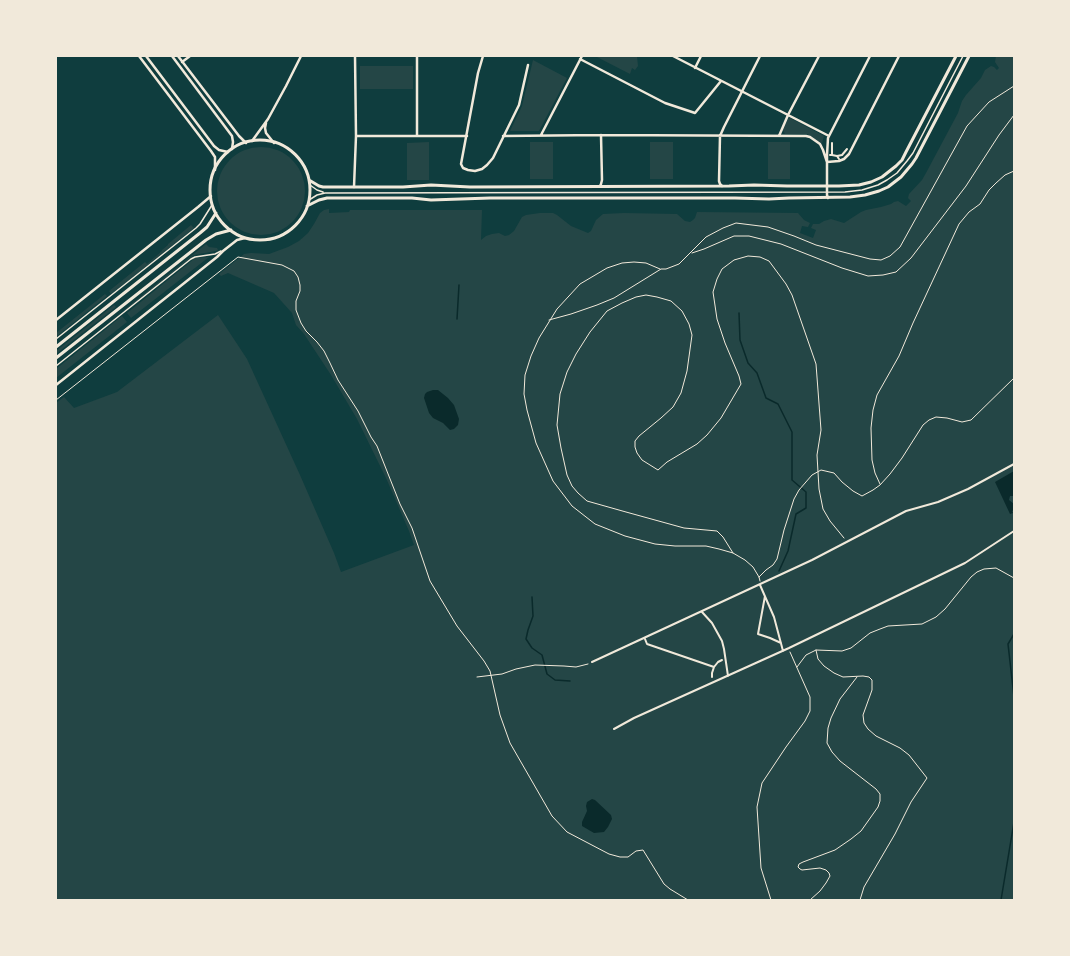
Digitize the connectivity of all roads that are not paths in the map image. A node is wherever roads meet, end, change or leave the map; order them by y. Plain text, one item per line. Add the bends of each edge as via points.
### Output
1 (139, 56) edge
2 (146, 56) edge
3 (172, 56) edge
4 (178, 56) edge
5 (190, 56) edge
6 (301, 56) edge
7 (355, 56) edge
8 (417, 56) edge
9 (483, 56) edge
10 (673, 56) edge
11 (701, 56) edge
12 (760, 56) edge
13 (819, 56) edge
14 (870, 56) edge
15 (899, 56) edge
16 (956, 56) edge
17 (963, 56) edge
18 (969, 56) edge
19 (581, 58) edge
20 (182, 62) junction
21 (528, 65) dead end
22 (695, 68) junction
23 (721, 81) junction
24 (742, 91) junction
25 (788, 114) junction
26 (268, 118) junction
27 (541, 135) junction
28 (601, 135) junction
29 (356, 136) junction
30 (418, 136) junction
31 (467, 136) junction
32 (503, 136) junction
33 (720, 136) junction
34 (779, 136) junction
35 (829, 136) junction
36 (252, 141) junction
37 (246, 143) junction
38 (274, 143) junction
39 (832, 143) dead end
40 (232, 149) junction
41 (847, 150) dead end
42 (228, 152) junction
43 (837, 156) junction
44 (839, 159) dead end
45 (827, 162) junction
46 (215, 170) junction
47 (309, 180) junction
48 (310, 185) junction
49 (600, 186) junction
50 (722, 186) junction
51 (827, 186) junction
52 (354, 187) junction
53 (827, 192) junction
54 (325, 193) junction
55 (211, 196) junction
56 (828, 198) junction
57 (309, 200) junction
58 (212, 205) junction
59 (307, 206) junction
60 (216, 213) junction
61 (231, 230) junction
62 (245, 238) junction
63 (223, 251) junction
64 (56, 320) edge
65 (56, 338) edge
66 (56, 347) edge
67 (56, 358) edge
68 (56, 366) edge
69 (56, 385) edge
70 (1014, 464) edge
71 (1014, 531) edge
72 (760, 584) junction
73 (765, 595) junction
74 (702, 612) junction
75 (645, 639) junction
76 (781, 643) junction
77 (783, 651) junction
78 (722, 660) dead end
79 (592, 662) road end
80 (714, 667) junction
81 (728, 676) junction
82 (712, 677) dead end
83 (614, 730) dead end

1 - 46 street via 211,151 215,157
2 - 42 street via 214,146
3 - 40 street via 232,136
4 - 20 street
5 - 20 street
6 - 26 street
7 - 29 street
8 - 30 street
9 - 31 street
10 - 22 street
11 - 22 street
12 - 24 street
13 - 25 street
14 - 35 street
15 - 45 street via 849,154 840,160
16 - 51 street via 906,152 896,166 871,182 853,186
17 - 53 lane via 913,153 903,167 887,180 869,188
18 - 56 street via 907,171 888,187 873,193 858,197
19 - 23 street via 665,103 695,114
19 - 27 street
20 - 37 street
21 - 32 street via 519,105
22 - 23 street
23 - 24 street
24 - 25 street
24 - 33 street
25 - 34 street
25 - 35 street
26 - 36 street
26 - 38 street via 266,133
27 - 28 street
27 - 32 street
28 - 33 street
28 - 49 street
29 - 30 street
29 - 52 street
30 - 31 street
31 - 32 street via 461,164 463,168 475,171 487,166
33 - 34 street
33 - 50 street
34 - 45 street via 810,137 822,147
35 - 45 street
36 - 37 street
36 - 38 street
37 - 40 street
38 - 47 street via 286,147 294,154 304,166
39 - 43 street via 831,155
40 - 42 street
41 - 43 street
42 - 46 street
43 - 44 street
45 - 51 street
46 - 55 street via 211,182
47 - 48 street
47 - 52 street via 323,187
48 - 54 lane
48 - 57 street
49 - 50 street
49 - 52 street
50 - 51 street
51 - 53 street
53 - 54 lane
53 - 56 street
54 - 57 lane
55 - 58 street
55 - 64 street
56 - 59 street via 327,198
57 - 59 street
58 - 60 street
58 - 65 lane via 196,228
59 - 62 street via 299,222 284,234 265,240
60 - 61 street
60 - 66 street via 200,233
61 - 62 street
61 - 67 street via 206,240
62 - 63 street
63 - 68 lane via 191,259
63 - 69 street
70 - 72 street via 968,489 938,502 906,511
71 - 77 street via 965,563
72 - 73 street
72 - 74 street
73 - 76 street
73 - 76 street via 758,634
74 - 75 street
74 - 81 street via 722,641
75 - 79 street
75 - 80 street via 647,644
76 - 77 street
77 - 81 street
78 - 80 street
80 - 82 street
81 - 83 street via 634,718

